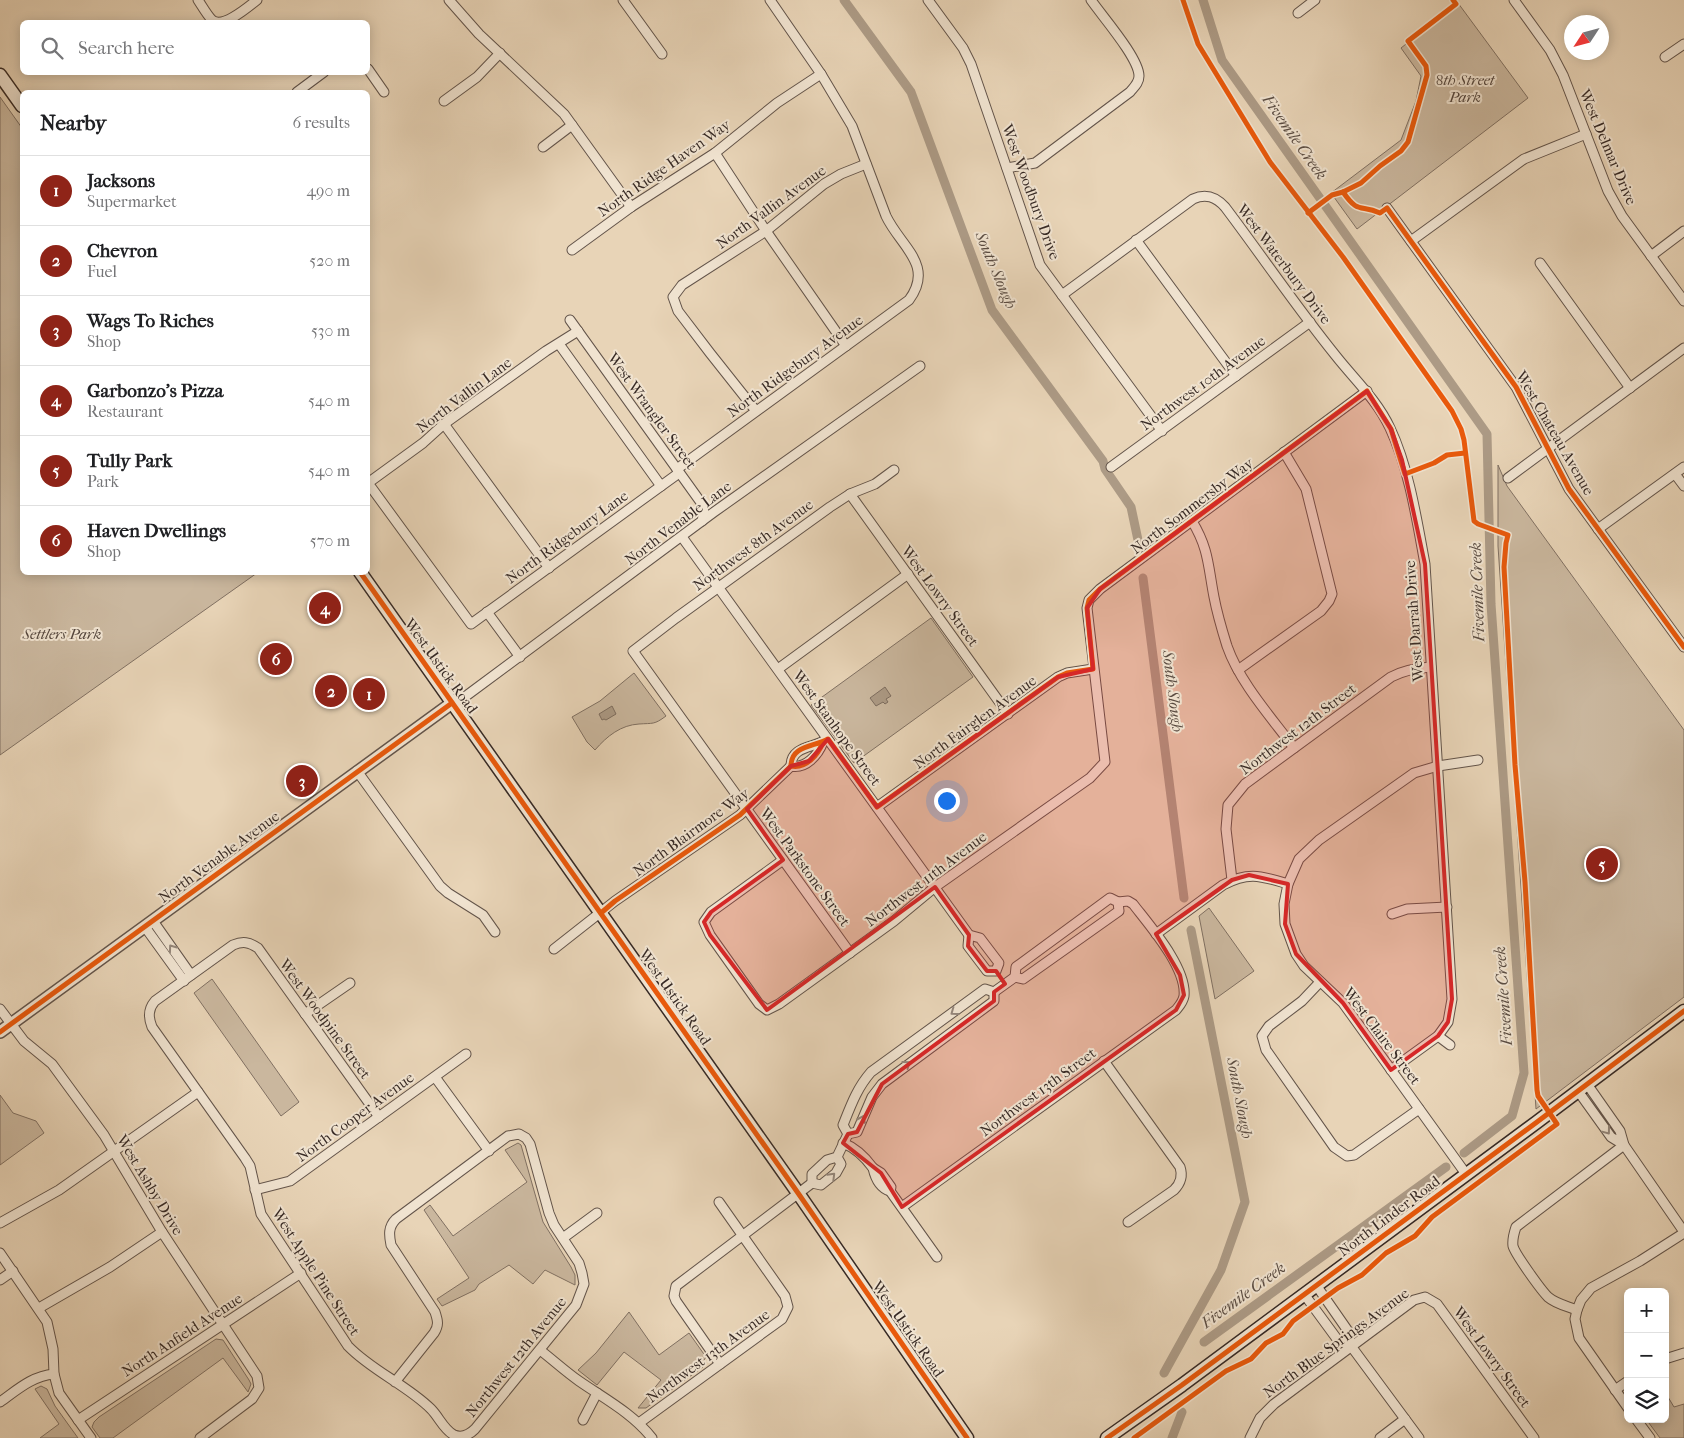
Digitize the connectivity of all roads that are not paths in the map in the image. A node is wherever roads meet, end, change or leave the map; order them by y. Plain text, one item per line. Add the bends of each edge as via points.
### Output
1 (198, 0) edge
2 (257, 0) edge
3 (449, 0) edge
4 (623, 0) edge
5 (770, 0) edge
6 (928, 0) edge
7 (1091, 0) edge
8 (1315, 0) edge
9 (1514, 0) edge
10 (1298, 13) dead end
11 (212, 20) edge
12 (229, 20) edge
13 (1684, 44) edge
14 (500, 53) junction
15 (662, 54) dead end
16 (1665, 57) dead end
17 (370, 72) edge
18 (821, 74) junction
19 (0, 75) edge
20 (320, 75) edge
21 (300, 90) edge
22 (384, 92) dead end
23 (444, 101) dead end
24 (20, 103) edge
25 (572, 124) junction
26 (1586, 134) junction
27 (543, 147) dead end
28 (714, 153) junction
29 (866, 164) junction
30 (1007, 168) junction
31 (631, 207) junction
32 (1387, 208) dead end
33 (766, 231) junction
34 (1684, 231) edge
35 (1136, 240) junction
36 (1411, 241) junction
37 (572, 250) dead end
38 (1651, 256) junction
39 (1540, 263) dead end
40 (1062, 295) junction
41 (1684, 302) edge
42 (570, 320) dead end
43 (1310, 322) junction
44 (578, 331) junction
45 (559, 344) junction
46 (846, 346) junction
47 (1684, 348) edge
48 (1336, 356) joint
49 (920, 366) dead end
50 (1236, 376) junction
51 (1630, 388) junction
52 (1367, 391) junction
53 (756, 411) junction
54 (444, 424) junction
55 (1162, 430) junction
56 (1549, 448) junction
57 (1284, 452) junction
58 (1684, 467) edge
59 (1111, 468) dead end
60 (894, 470) dead end
61 (678, 471) junction
62 (1675, 474) junction
63 (1508, 478) dead end
64 (370, 482) edge
65 (370, 486) edge
66 (661, 486) junction
67 (1684, 486) edge
68 (850, 494) junction
69 (702, 521) junction
70 (1192, 521) junction
71 (1598, 529) junction
72 (682, 537) junction
73 (549, 568) junction
74 (908, 574) junction
75 (362, 575) edge
76 (719, 588) junction
77 (487, 612) junction
78 (1684, 647) edge
79 (633, 651) joint
80 (520, 657) junction
81 (1431, 667) junction
82 (778, 669) junction
83 (1093, 669) junction
84 (1238, 670) junction
85 (452, 703) junction
86 (1008, 714) junction
87 (825, 740) junction
88 (1294, 748) junction
89 (1478, 760) dead end
90 (791, 766) junction
91 (1438, 766) junction
92 (1100, 768) joint
93 (357, 771) junction
94 (877, 807) junction
95 (747, 809) junction
96 (783, 860) junction
97 (1232, 880) junction
98 (1288, 884) junction
99 (935, 887) junction
100 (1118, 902) junction
101 (1447, 907) junction
102 (601, 914) junction
103 (1392, 914) dead end
104 (149, 924) junction
105 (496, 932) dead end
106 (1156, 934) junction
107 (969, 935) junction
108 (554, 949) dead end
109 (850, 953) junction
110 (996, 971) junction
111 (1015, 977) junction
112 (188, 978) junction
113 (1320, 982) junction
114 (350, 983) dead end
115 (1005, 984) junction
116 (994, 992) junction
117 (0, 1008) edge
118 (1684, 1010) edge
119 (305, 1014) junction
120 (11, 1024) junction
121 (0, 1032) edge
122 (1438, 1036) junction
123 (1450, 1045) dead end
124 (466, 1054) dead end
125 (1104, 1062) junction
126 (1391, 1070) junction
127 (435, 1077) junction
128 (1583, 1088) junction
129 (198, 1092) junction
130 (1419, 1110) junction
131 (379, 1117) junction
132 (848, 1134) junction
133 (843, 1143) junction
134 (1624, 1146) junction
135 (115, 1151) junction
136 (489, 1151) junction
137 (836, 1157) junction
138 (1466, 1174) junction
139 (812, 1183) junction
140 (255, 1190) junction
141 (798, 1193) junction
142 (719, 1202) dead end
143 (902, 1208) junction
144 (597, 1213) dead end
145 (1128, 1222) dead end
146 (0, 1223) edge
147 (162, 1232) junction
148 (1684, 1232) edge
149 (743, 1235) junction
150 (563, 1238) junction
151 (0, 1253) edge
152 (937, 1257) dead end
153 (13, 1271) junction
154 (301, 1273) junction
155 (0, 1280) edge
156 (1316, 1286) junction
157 (1304, 1294) junction
158 (1425, 1297) joint
159 (39, 1308) junction
160 (1577, 1310) junction
161 (224, 1325) junction
162 (1351, 1346) junction
163 (540, 1350) junction
164 (1684, 1353) edge
165 (1669, 1358) edge
166 (720, 1364) junction
167 (54, 1374) junction
168 (395, 1382) junction
169 (1624, 1384) edge
170 (1615, 1390) junction
171 (597, 1394) junction
172 (0, 1402) edge
173 (1624, 1402) edge
174 (1405, 1419) junction
175 (78, 1420) junction
176 (583, 1420) dead end
177 (639, 1423) junction
178 (1639, 1423) edge
179 (458, 1437) joint
180 (91, 1438) edge
181 (200, 1438) edge
182 (652, 1438) edge
183 (967, 1438) edge
184 (1107, 1438) edge
185 (1250, 1438) edge
186 (1380, 1438) edge
187 (1419, 1438) edge
188 (1534, 1438) edge
189 (1650, 1438) edge

1 - 11 street
2 - 12 street
3 - 14 street
4 - 15 street
5 - 18 street
6 - 30 street, West Woodbury Drive via 971,64
7 - 30 street via 1135,62 1139,78 1136,85 1035,163
8 - 10 street
9 - 26 street, West Delmar Drive via 1564,75
13 - 16 street
14 - 23 street via 477,77
14 - 25 street
17 - 22 street
18 - 28 street, North Ridge Haven Way via 777,103
18 - 29 street via 852,126
19 - 24 main road
20 - 21 street
25 - 27 street
25 - 31 street
26 - 36 street via 1524,159
26 - 38 street, West Delmar Drive via 1608,191
28 - 31 street, North Ridge Haven Way
28 - 33 street
29 - 33 street, North Vallin Avenue via 824,184
29 - 46 street, North Ridgebury Avenue via 890,225 915,259 919,278 909,300
30 - 40 street, West Woodbury Drive via 1040,265
31 - 37 street, North Ridge Haven Way
32 - 36 street, West Chateau Avenue
33 - 46 street
33 - 53 street, North Vallin Avenue via 682,285 673,298 678,311
34 - 38 street
35 - 40 street
35 - 43 street, West Waterbury Drive via 1193,199 1204,195 1218,200
35 - 50 street
36 - 56 street, West Chateau Avenue via 1516,387
38 - 41 street, West Delmar Drive
39 - 51 street
40 - 55 street, West Woodbury Drive
42 - 44 street, West Wrangler Street
43 - 48 street, West Waterbury Drive
43 - 50 street, Northwest 10th Avenue
44 - 45 street, North Vallin Lane
44 - 61 street, West Wrangler Street
45 - 54 street, North Vallin Lane
45 - 66 street
46 - 53 street, North Ridgebury Avenue
47 - 51 street
48 - 52 street, West Darrah Drive
49 - 69 street, North Venable Lane
50 - 55 street, Northwest 10th Avenue
51 - 56 street
52 - 57 street, North Sommersby Way
52 - 81 street, West Darrah Drive via 1391,429 1414,509 1425,564
53 - 61 street, North Ridgebury Avenue
54 - 64 street, North Vallin Lane via 423,444
54 - 73 street
55 - 59 street, Northwest 10th Avenue
56 - 63 street
56 - 71 street, West Chateau Avenue via 1569,489
57 - 70 street, North Sommersby Way
57 - 84 street via 1306,489 1332,594 1321,611
58 - 62 street
60 - 68 street, Northwest 8th Avenue via 875,484
61 - 66 street, North Ridgebury Lane
61 - 69 street, West Wrangler Street via 702,504
62 - 67 street
62 - 71 street
65 - 77 street, North Ridgebury Lane via 471,624
66 - 73 street, North Ridgebury Lane
68 - 74 street, West Lowry Street
68 - 76 street, Northwest 8th Avenue
69 - 72 street, North Venable Lane
70 - 83 street, North Sommersby Way via 1100,589 1090,600 1087,608
70 - 84 street via 1202,539 1214,599
71 - 78 street, West Chateau Avenue
72 - 76 street, West Stanhope Street
72 - 80 street, North Venable Lane
73 - 77 street, North Ridgebury Lane
74 - 82 street
74 - 86 street, West Lowry Street
75 - 85 main road, West Ustick Road
76 - 79 street, Northwest 8th Avenue
76 - 82 street, West Stanhope Street
77 - 80 street
79 - 95 street, West Parkstone Street
80 - 85 street, North Venable Lane
81 - 88 street, Northwest 12th Street via 1400,672 1391,677
81 - 91 street, West Darrah Drive
82 - 87 street, West Stanhope Street
83 - 86 street, North Fairglen Avenue via 1058,677
83 - 92 street, North Sommersby Way via 1104,762
84 - 88 street
85 - 93 street, North Venable Avenue
85 - 102 main road, West Ustick Road
86 - 94 street, North Fairglen Avenue
87 - 90 street, North Blairmore Way via 809,761
87 - 90 street, North Blairmore Way via 800,750 791,760
87 - 94 street, West Stanhope Street
88 - 97 street, Northwest 12th Street via 1245,784 1228,805 1226,829
89 - 91 street
90 - 95 street, North Blairmore Way
91 - 98 street via 1414,773 1319,840 1299,859
91 - 101 street, West Darrah Drive
92 - 99 street, Northwest 11th Avenue
93 - 104 street, North Venable Avenue
93 - 105 street via 440,886 483,916
94 - 99 street, West Stanhope Street
95 - 96 street, West Parkstone Street
95 - 102 street, North Blairmore Way
96 - 109 street, West Parkstone Street
96 - 109 street, Northwest 11th Avenue via 711,912 704,922 758,1004 767,1010 779,1004
97 - 98 street via 1249,875
97 - 106 street
98 - 113 street, West Claire Street via 1284,904 1290,940 1304,966
99 - 107 street, West Stanhope Street
99 - 109 street, Northwest 11th Avenue
100 - 106 street via 1128,900 1133,904
100 - 111 street via 1119,910 1023,979
100 - 111 street via 1110,898 1016,967
101 - 103 street
101 - 122 street, West Darrah Drive via 1452,999 1448,1022
102 - 108 street
102 - 141 main road, West Ustick Road
104 - 112 street
104 - 120 street, North Venable Avenue
106 - 125 street, Northwest 13th Street via 1173,958 1180,975 1184,995 1182,1003
107 - 110 street, West Stanhope Street via 980,938 999,963
107 - 110 street, West Stanhope Street via 968,946 987,972
110 - 115 street, West Stanhope Street
111 - 115 street
112 - 119 street, West Woodpine Street via 233,945 245,942 258,948
112 - 129 street, West Apple Pine Street via 155,1001 149,1012 152,1027
113 - 126 street, West Claire Street via 1343,1003
113 - 130 street via 1302,1001 1269,1026 1262,1036 1266,1050 1334,1147 1347,1156 1360,1152
114 - 119 street
115 - 116 street
132 -> 116 street via 857,1132 872,1097 882,1084 994,1001
116 -> 132 street via 985,989 871,1072 852,1102 844,1125
117 - 120 street, West Ashby Drive
118 - 128 main road, North Linder Road
119 - 131 street, West Woodpine Street
120 - 121 street, North Venable Avenue
120 - 135 street, West Ashby Drive via 29,1046 52,1064
122 - 123 street
122 - 126 street, West Darrah Drive
124 - 127 street, North Cooper Avenue
125 - 143 street, Northwest 13th Street
125 - 145 street via 1180,1167 1181,1179 1174,1190
126 - 130 street, West Claire Street
127 - 131 street, North Cooper Avenue
127 - 136 street
128 - 134 street via 1611,1137
128 - 138 main road, North Linder Road
129 - 135 street
129 - 140 street, West Apple Pine Street via 250,1166
130 - 138 street, West Claire Street
131 - 140 street, North Cooper Avenue via 290,1182
132 - 133 street
133 - 137 street
133 - 143 street via 865,1157 881,1173
134 - 148 street
134 - 160 street via 1516,1227 1513,1236 1517,1254 1548,1297
135 - 146 street via 59,1190
135 - 147 street, West Ashby Drive
136 - 150 street via 508,1136 519,1134 526,1138 549,1213
136 - 168 street via 396,1219 390,1228 391,1245 438,1320 434,1333
137 - 139 street via 827,1160 812,1174
139 -> 137 street via 821,1185 836,1172 841,1164
138 - 156 main road, North Linder Road
139 - 141 street
140 - 154 street, West Apple Pine Street via 261,1214
141 - 149 street
141 - 183 main road, West Ustick Road
142 - 149 street
143 - 152 street
144 - 150 street
147 - 159 street
147 - 161 street, West Ashby Drive
148 - 160 street via 1591,1288
149 - 166 street, Northwest 13th Avenue via 785,1296 788,1306 782,1319
149 - 166 street via 680,1282 675,1290 676,1301
150 - 163 street, Northwest 12th Avenue via 578,1263 584,1284 576,1305
151 - 153 street
153 - 155 street
153 - 159 street
154 - 161 street, North Anfield Avenue
154 - 168 street, West Apple Pine Street via 348,1346
156 - 157 main road, North Linder Road
156 - 162 street via 1348,1331
157 - 162 street via 1337,1339
157 - 184 main road, North Linder Road
158 - 162 street, North Blue Springs Avenue via 1414,1300
158 - 188 street, West Lowry Street via 1437,1304
159 - 167 street via 48,1322
160 - 170 street via 1575,1319 1579,1338
161 - 175 street, North Anfield Avenue
161 - 181 street, West Ashby Drive via 257,1376 259,1388 252,1399
162 - 174 street
162 - 185 street, North Blue Springs Avenue via 1274,1404 1260,1418
163 - 171 street
163 - 179 street, Northwest 12th Avenue via 475,1430
164 - 165 street
166 - 177 street, Northwest 13th Avenue
167 - 172 street via 31,1380
167 - 175 street via 59,1393
168 - 179 street, West Apple Pine Street via 427,1405
169 - 170 street
170 - 173 street
171 - 176 street
171 - 177 street
174 - 186 street
174 - 187 street
175 - 180 street
177 - 182 street
178 - 189 street

